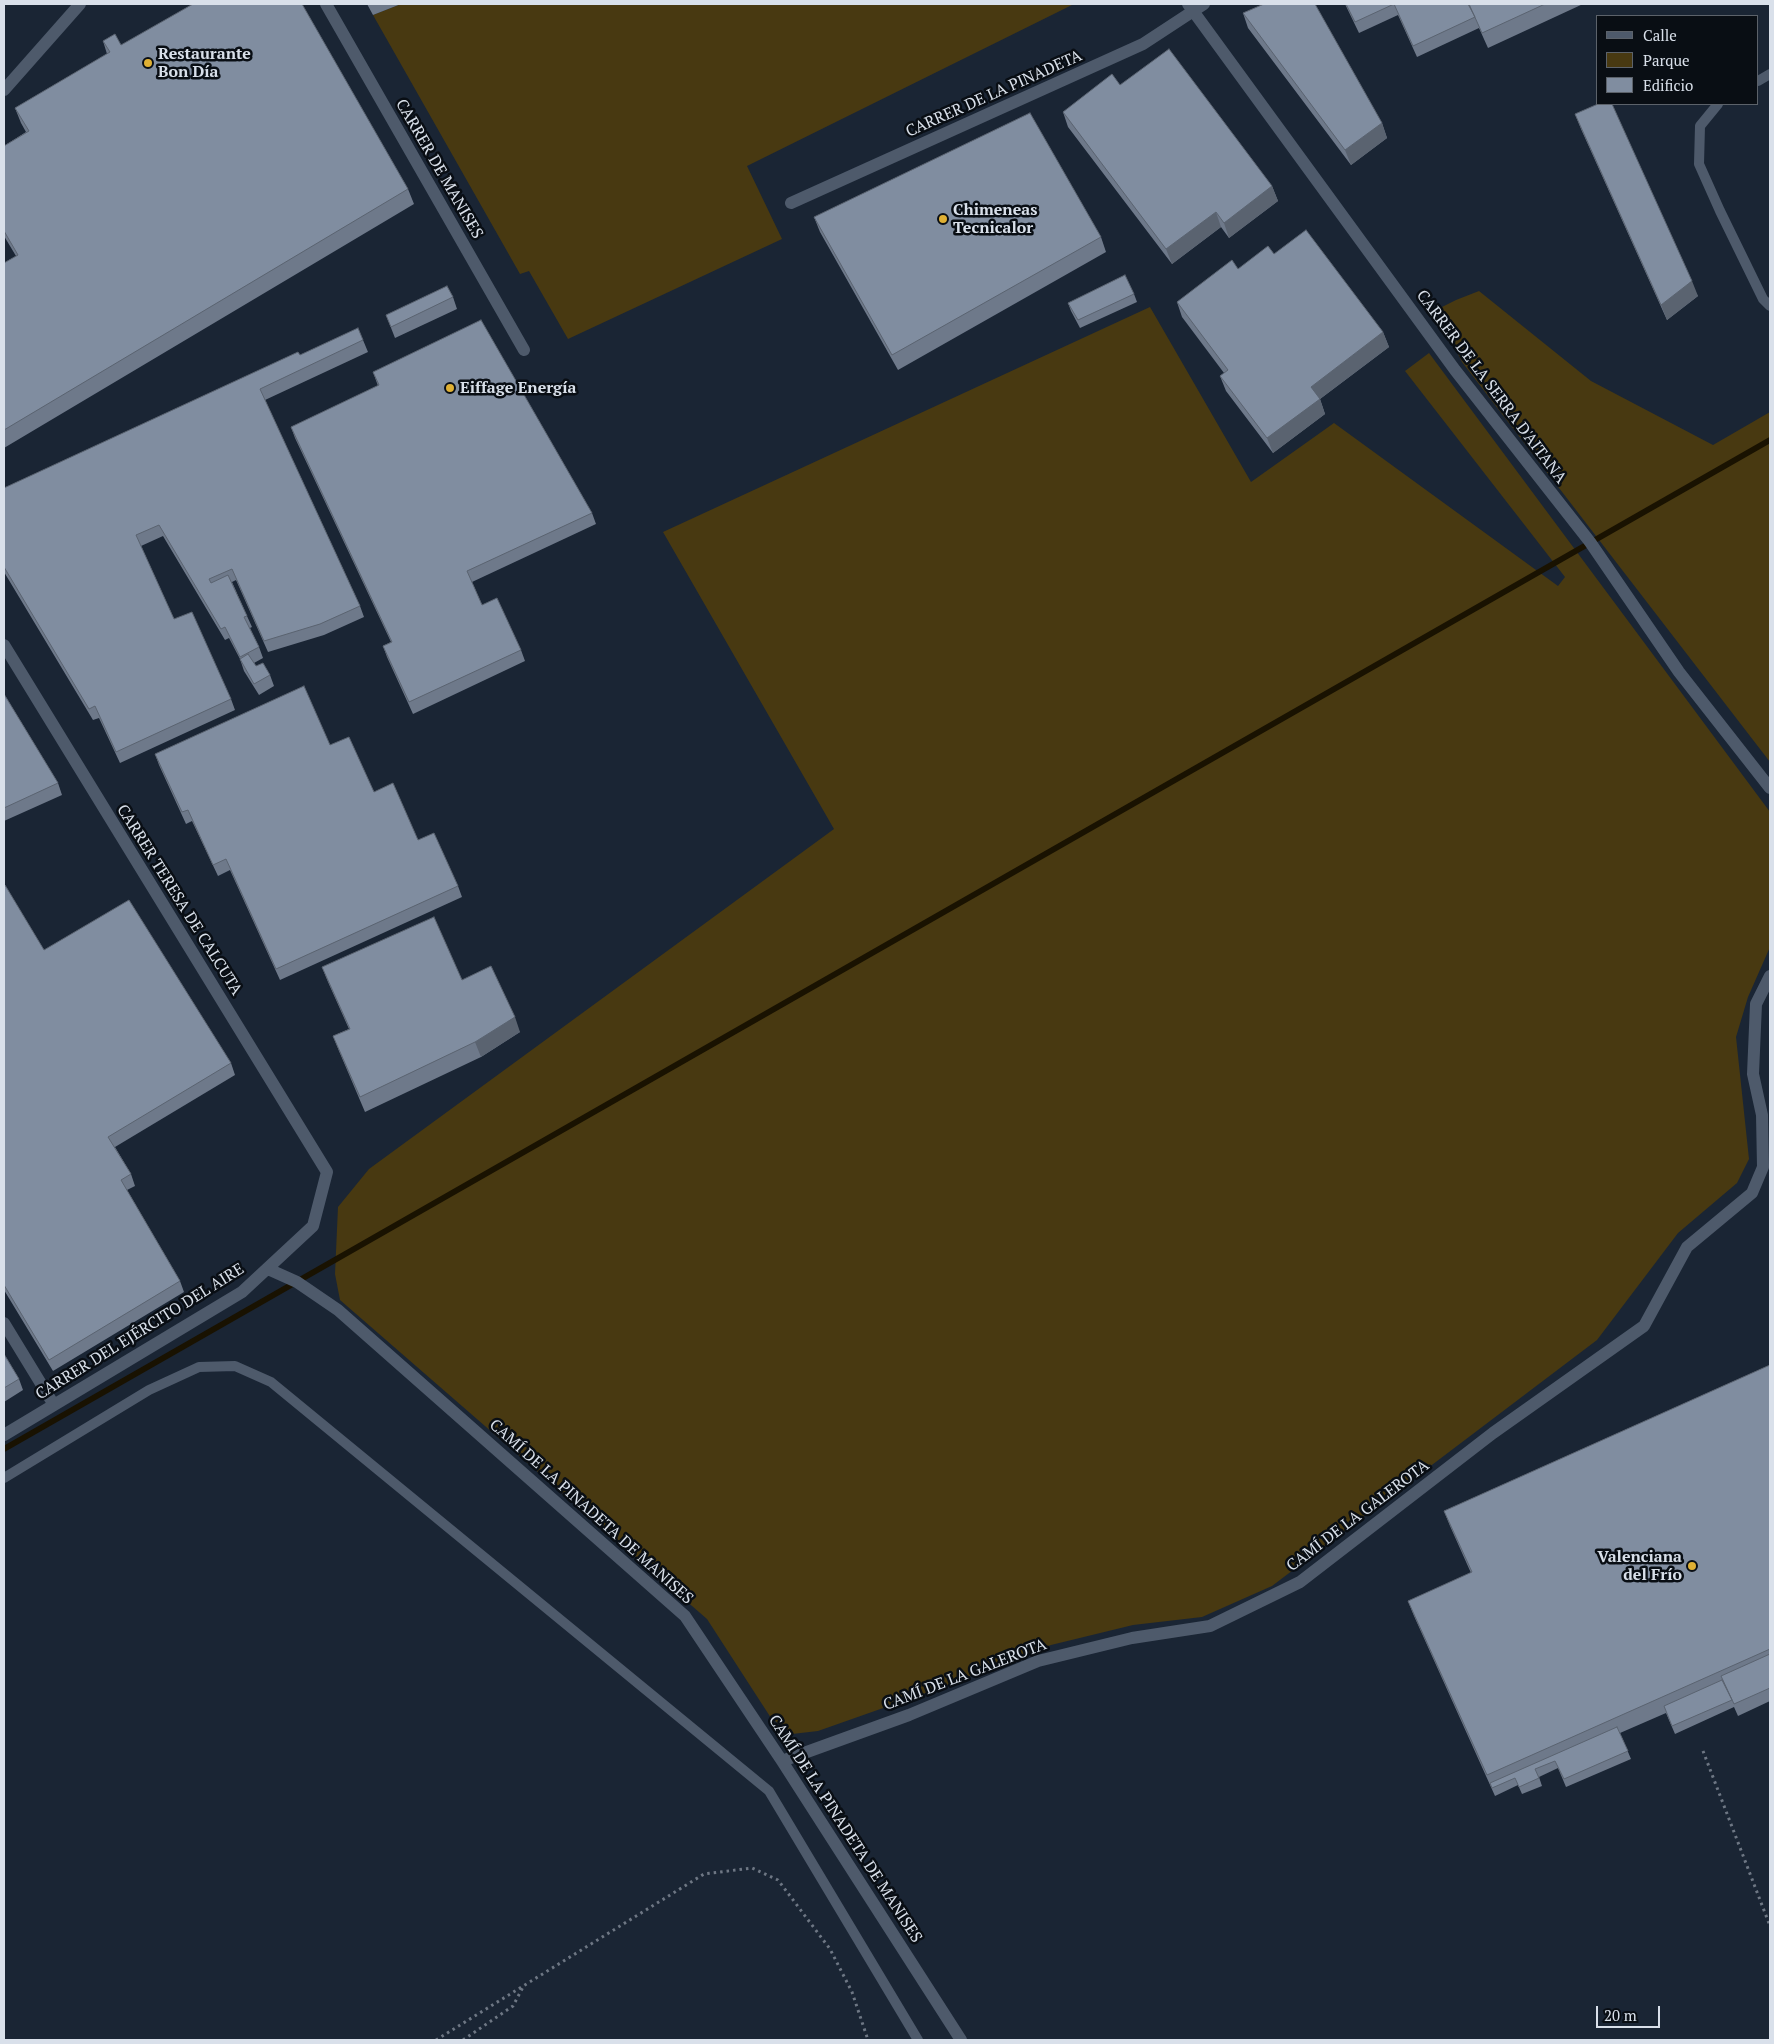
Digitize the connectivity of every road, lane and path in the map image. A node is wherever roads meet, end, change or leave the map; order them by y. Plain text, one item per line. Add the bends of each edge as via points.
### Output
1 (80, 4) edge
2 (326, 4) edge
3 (1195, 6) edge
4 (1770, 74) edge
5 (1759, 80) edge
6 (4, 90) edge
7 (1717, 105) edge
8 (791, 203) dead end
9 (1770, 306) edge
10 (524, 350) dead end
11 (4, 645) edge
12 (1770, 788) edge
13 (1770, 976) edge
14 (328, 1172) joint
15 (268, 1269) junction
16 (4, 1323) edge
17 (54, 1405) junction
18 (4, 1435) edge
19 (4, 1478) edge
20 (1703, 1752) dead end
21 (782, 1761) junction
22 (1770, 1926) edge
23 (524, 1986) junction
24 (436, 2040) edge
25 (463, 2040) edge
26 (868, 2040) edge
27 (918, 2040) edge
28 (960, 2040) edge

1 - 6 street
2 - 10 street, CARRER DE MANISES
3 - 8 street, CARRER DE LA PINADETA via 1144,44
3 - 12 street, CARRER DE LA SERRA D'AITANA via 1456,370 1590,542 1680,672
4 - 5 lane
7 - 9 lane via 1700,126 1699,164 1755,282
11 - 14 street, CARRER TERESA DE CALCUTA
13 - 21 street, CAMÍ DE LA GALEROTA via 1756,1004 1753,1074 1762,1115 1763,1167 1752,1193 1688,1247 1644,1326 1493,1433 1300,1582 1210,1626 1132,1638 1038,1661
14 - 15 street, CARRER DEL EJÉRCITO DEL AIRE via 313,1226
15 - 17 street, CARRER DEL EJÉRCITO DEL AIRE via 242,1292
15 - 21 street, CAMÍ DE LA PINADETA DE MANISES via 297,1282 338,1310 685,1616
16 - 17 street
17 - 18 street, CARRER DEL EJÉRCITO DEL AIRE
19 - 27 lane via 149,1390 199,1367 235,1366 272,1382 770,1791
20 - 22 path
21 - 28 street, CAMÍ DE LA PINADETA DE MANISES
23 - 24 path
23 - 25 path via 513,2006
23 - 26 path via 704,1874 752,1868 778,1880 830,1949 852,1992

